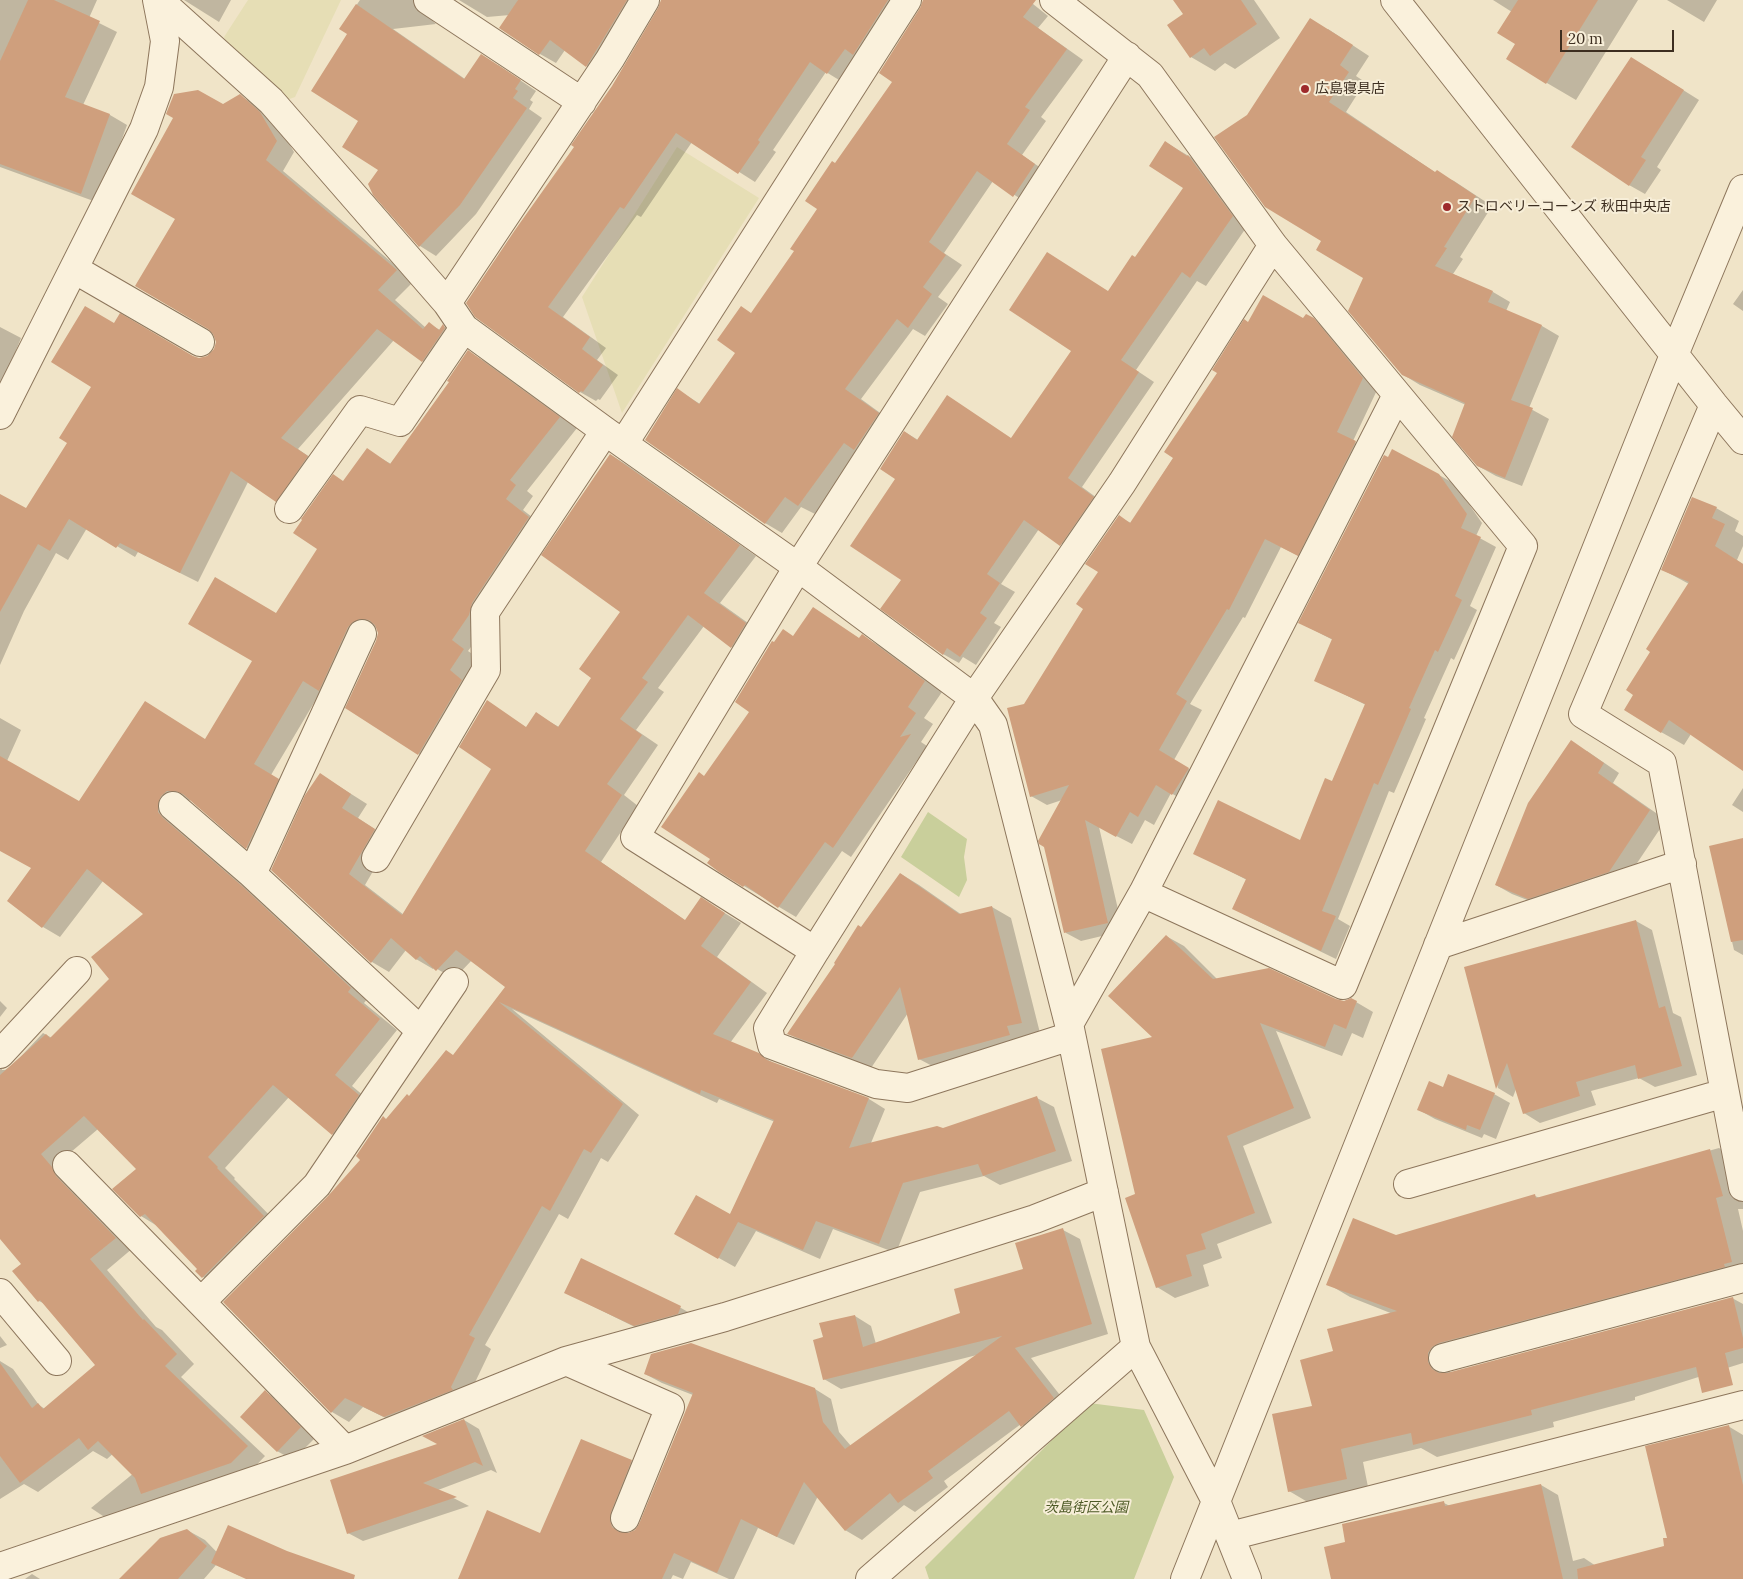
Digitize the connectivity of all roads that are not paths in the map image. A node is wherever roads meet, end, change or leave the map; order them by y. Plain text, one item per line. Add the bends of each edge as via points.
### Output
1 (158, 0) edge
2 (428, 0) edge
3 (645, 0) edge
4 (907, 0) edge
5 (1054, 0) edge
6 (1394, 0) edge
7 (1127, 56) junction
8 (582, 102) junction
9 (1743, 189) edge
10 (1273, 245) junction
11 (74, 269) junction
12 (447, 303) junction
13 (464, 328) junction
14 (200, 342) dead end
15 (1674, 355) junction
16 (1397, 395) junction
17 (1714, 405) junction
18 (1, 409) edge
19 (614, 437) junction
20 (1743, 440) edge
21 (290, 509) dead end
22 (798, 567) junction
23 (362, 634) dead end
24 (974, 698) junction
25 (173, 806) dead end
26 (376, 858) dead end
27 (1682, 864) junction
28 (252, 874) junction
29 (1143, 893) junction
30 (1438, 944) junction
31 (815, 952) junction
32 (77, 971) dead end
33 (454, 982) dead end
34 (1070, 1030) junction
35 (421, 1031) junction
36 (0, 1054) edge
37 (1725, 1093) junction
38 (67, 1165) dead end
39 (1408, 1184) dead end
40 (1743, 1187) edge
41 (1104, 1192) junction
42 (1743, 1278) edge
43 (0, 1293) edge
44 (201, 1302) junction
45 (1136, 1347) junction
46 (1443, 1358) dead end
47 (57, 1361) dead end
48 (566, 1362) junction
49 (1743, 1405) edge
50 (345, 1450) junction
51 (1216, 1501) junction
52 (625, 1518) dead end
53 (1230, 1536) junction
54 (0, 1567) edge
55 (878, 1577) edge
56 (1184, 1579) edge
57 (1247, 1579) edge

1 - 11 street via 165,41 159,87 144,129
1 - 12 street via 271,101
2 - 8 street
3 - 8 street
4 - 19 street
5 - 7 street
6 - 15 street
7 - 10 street via 1150,75
7 - 22 street
8 - 12 street
9 - 15 street
10 - 16 street
10 - 24 street via 1122,483
11 - 14 street
11 - 18 street
12 - 13 street
13 - 19 street
13 - 21 street via 400,422 360,410
15 - 17 street
15 - 30 street
16 - 29 street
16 - 29 street via 1523,546 1343,985
17 - 20 street
17 - 27 street via 1583,714 1662,763
19 - 22 street
19 - 26 street via 485,612 486,670
22 - 24 street
22 - 31 street via 635,837
23 - 28 street
24 - 31 street
24 - 34 street via 993,725
25 - 28 street
27 - 30 street
27 - 37 street
28 - 35 street
29 - 34 street
30 - 51 street
31 - 34 street via 768,1028 772,1045 876,1084 908,1088
32 - 36 street
33 - 35 street
34 - 41 street
35 - 44 street via 317,1185
37 - 39 street
37 - 40 street
38 - 44 street
41 - 45 street
41 - 48 street via 1035,1219 725,1317
42 - 46 street
43 - 47 street
44 - 50 street
45 - 51 street
45 - 55 street
48 - 50 street
48 - 52 street via 670,1407
49 - 53 street
50 - 54 street
51 - 53 street
51 - 56 street
53 - 57 street

